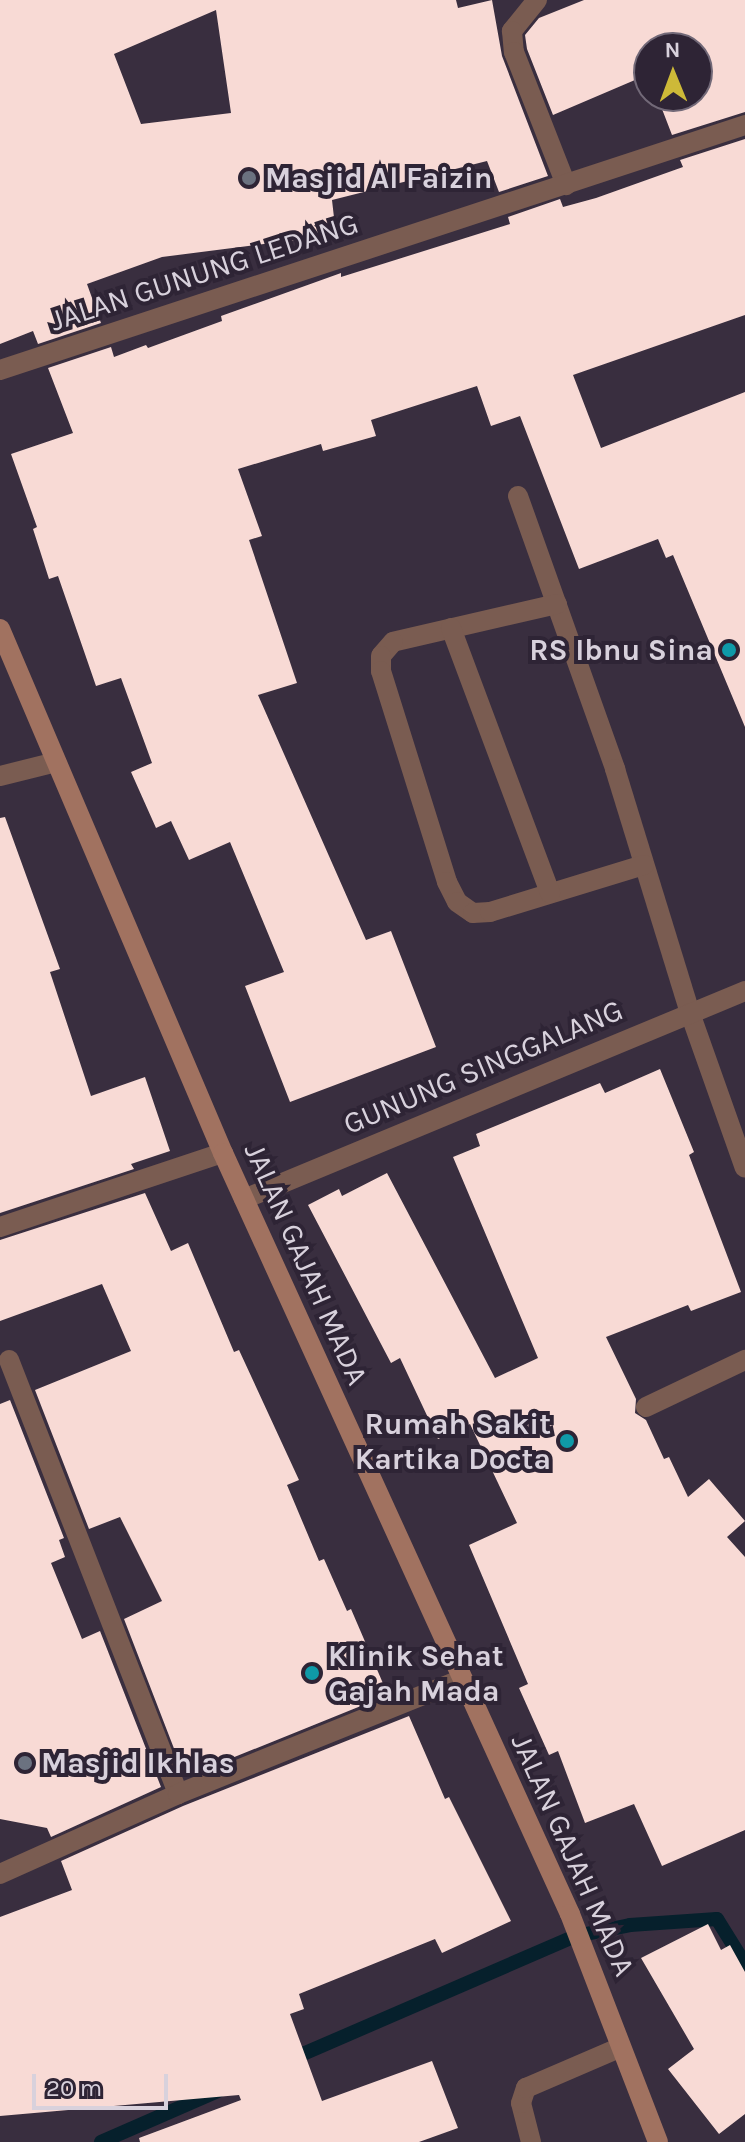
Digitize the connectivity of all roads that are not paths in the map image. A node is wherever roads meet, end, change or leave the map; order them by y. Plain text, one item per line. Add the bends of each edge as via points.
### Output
1 (537, 0) edge
2 (745, 125) edge
3 (566, 185) junction
4 (0, 370) edge
5 (518, 496) dead end
6 (557, 604) junction
7 (451, 628) junction
8 (0, 629) edge
9 (56, 762) junction
10 (0, 776) edge
11 (644, 865) junction
12 (550, 893) junction
13 (745, 991) edge
14 (690, 1013) junction
15 (223, 1153) junction
16 (745, 1168) edge
17 (244, 1199) junction
18 (0, 1227) edge
19 (9, 1360) dead end
20 (745, 1360) edge
21 (646, 1407) dead end
22 (462, 1679) junction
23 (178, 1794) junction
24 (0, 1874) edge
25 (621, 2047) junction
26 (531, 2142) edge
27 (658, 2142) edge

1 - 3 street via 512,31 514,52
2 - 3 street, JALAN GUNUNG LEDANG
3 - 4 street, JALAN GUNUNG LEDANG
5 - 6 street
6 - 7 street
6 - 11 street
7 - 12 street
7 - 12 street via 393,642 381,656 381,671 447,882 457,902 473,913
8 - 9 main road, JALAN GAJAH MADA
9 - 10 street
9 - 15 main road, JALAN GAJAH MADA
11 - 12 street
11 - 14 street
13 - 14 street, GUNUNG SINGGALANG
14 - 16 street
14 - 17 street, GUNUNG SINGGALANG
15 - 17 main road, JALAN GAJAH MADA
15 - 18 street
17 - 22 main road, JALAN GAJAH MADA
19 - 23 street
20 - 21 street
22 - 23 street
22 - 25 main road, JALAN GAJAH MADA via 570,1914
23 - 24 street
25 - 26 street via 526,2088 521,2103
25 - 27 main road, JALAN GAJAH MADA

